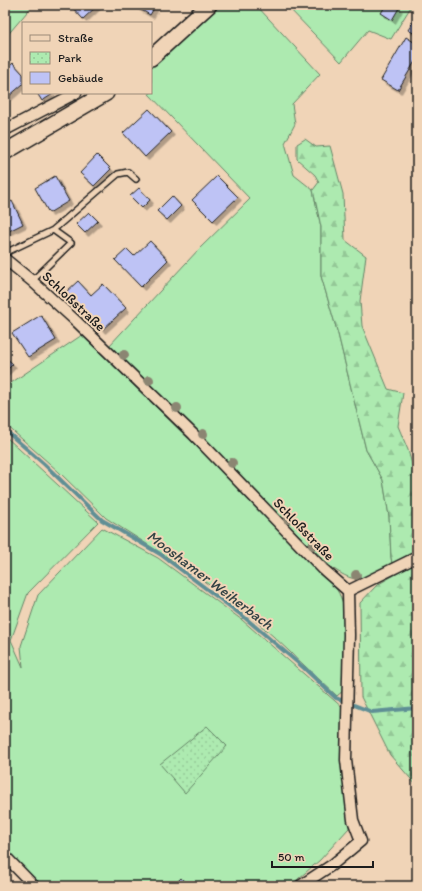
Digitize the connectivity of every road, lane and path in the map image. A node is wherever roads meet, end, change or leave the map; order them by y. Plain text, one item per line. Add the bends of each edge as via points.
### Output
1 (209, 5) edge
2 (152, 57) edge
3 (74, 94) edge
4 (104, 94) edge
5 (5, 130) edge
6 (5, 152) edge
7 (136, 179) dead end
8 (53, 230) junction
9 (5, 253) edge
10 (5, 259) edge
11 (32, 281) junction
12 (417, 557) edge
13 (348, 591) junction
14 (5, 856) edge
15 (34, 886) edge
16 (300, 886) edge

1 - 2 main road
3 - 5 street
4 - 6 main road
7 - 8 lane via 128,172 118,174
8 - 9 lane
8 - 11 lane via 70,243
10 - 11 street, Schloßstraße
11 - 13 street, Schloßstraße via 193,434 323,569
12 - 13 street
13 - 16 street via 346,760 353,820 361,841 332,865
14 - 15 street

